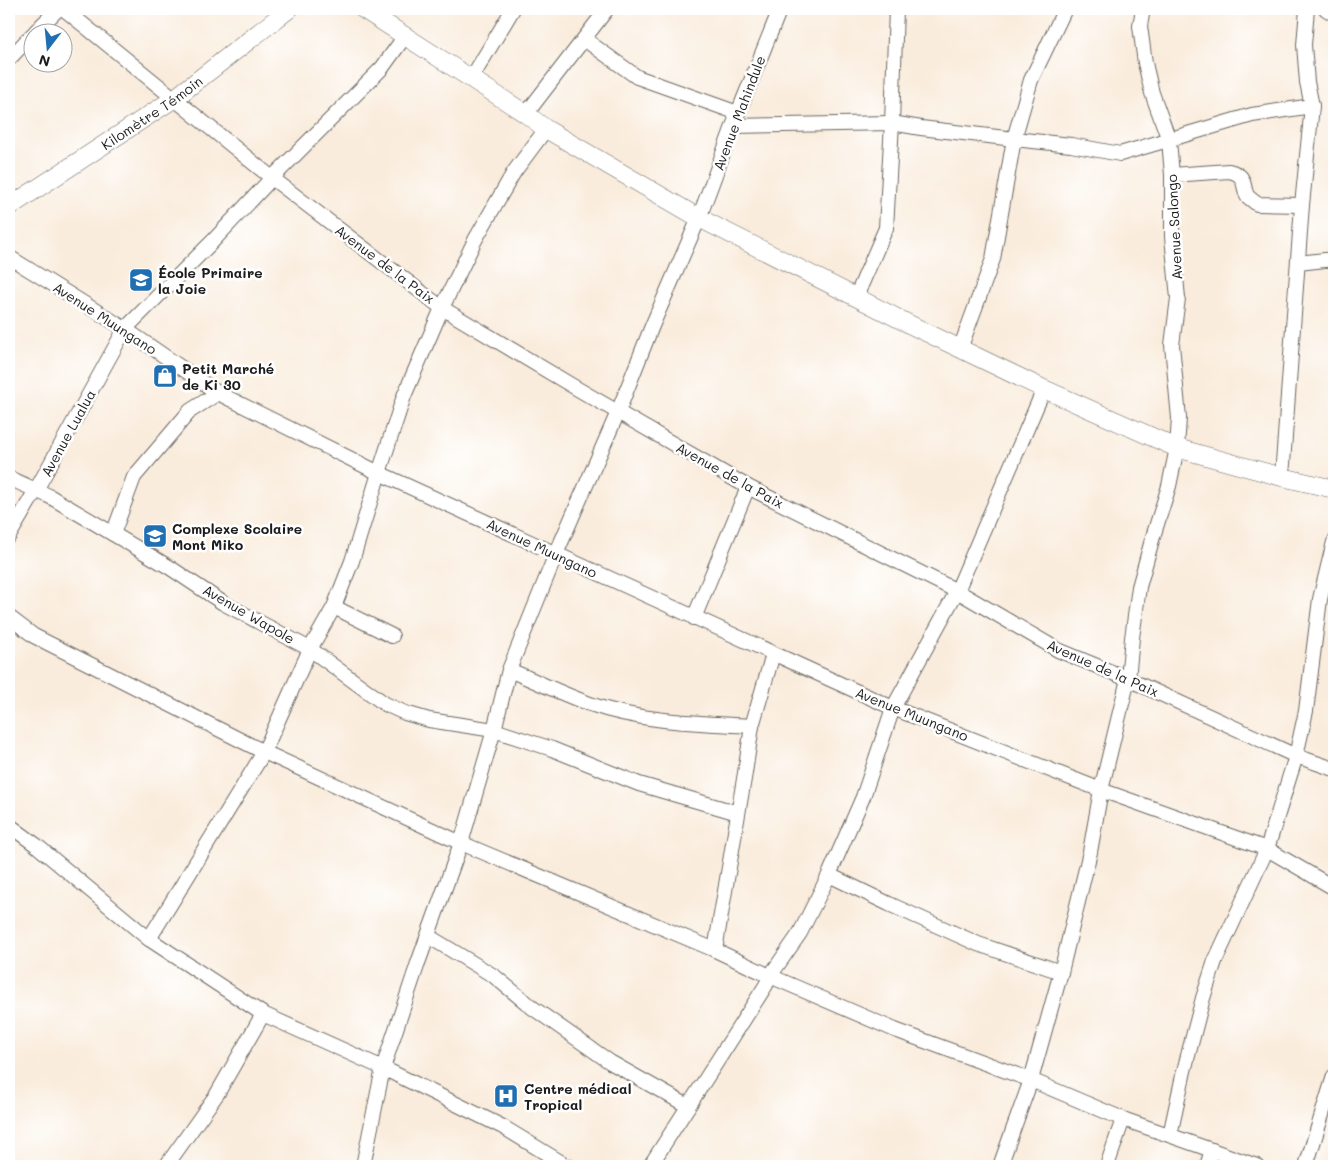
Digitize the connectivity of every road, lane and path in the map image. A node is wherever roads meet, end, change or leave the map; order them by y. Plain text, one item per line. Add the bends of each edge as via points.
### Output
1 (58, 9) edge
2 (64, 9) edge
3 (289, 9) edge
4 (363, 9) edge
5 (513, 9) edge
6 (607, 9) edge
7 (780, 9) edge
8 (896, 9) edge
9 (1065, 9) edge
10 (1143, 9) edge
11 (1307, 9) edge
12 (1326, 9) edge
13 (1334, 14) edge
14 (45, 22) edge
15 (405, 36) junction
16 (584, 39) junction
17 (22, 45) edge
18 (9, 59) edge
19 (471, 79) junction
20 (175, 98) junction
21 (1312, 106) junction
22 (526, 114) junction
23 (736, 119) junction
24 (892, 123) junction
25 (546, 129) junction
26 (1014, 139) junction
27 (1169, 140) junction
28 (1172, 175) junction
29 (272, 178) junction
30 (1302, 205) junction
31 (9, 207) edge
32 (699, 218) junction
33 (9, 256) edge
34 (1334, 260) edge
35 (1298, 263) junction
36 (856, 297) junction
37 (442, 308) junction
38 (126, 329) junction
39 (960, 349) junction
40 (1044, 389) junction
41 (218, 393) junction
42 (618, 412) junction
43 (1176, 448) junction
44 (378, 473) junction
45 (1282, 477) junction
46 (9, 478) edge
47 (748, 487) junction
48 (1334, 489) edge
49 (36, 490) junction
50 (112, 534) junction
51 (9, 536) edge
52 (1334, 542) edge
53 (556, 554) junction
54 (957, 591) junction
55 (334, 607) junction
56 (9, 617) edge
57 (694, 618) junction
58 (392, 636) dead end
59 (310, 649) junction
60 (773, 654) junction
61 (509, 670) junction
62 (1128, 679) junction
63 (893, 708) junction
64 (752, 726) junction
65 (494, 730) junction
66 (264, 752) junction
67 (1296, 756) junction
68 (1334, 769) edge
69 (1102, 790) junction
70 (738, 814) junction
71 (9, 825) edge
72 (461, 843) junction
73 (1267, 849) junction
74 (829, 875) junction
75 (1334, 888) edge
76 (428, 936) junction
77 (149, 939) junction
78 (715, 950) junction
79 (1061, 972) junction
80 (770, 976) junction
81 (263, 1014) junction
82 (383, 1068) junction
83 (1334, 1076) edge
84 (1031, 1080) junction
85 (688, 1106) junction
86 (1123, 1119) junction
87 (1170, 1135) junction
88 (1212, 1150) junction
89 (166, 1166) edge
90 (363, 1166) edge
91 (567, 1166) edge
92 (650, 1166) edge
93 (1000, 1166) edge
94 (1107, 1166) edge
95 (1206, 1166) edge
96 (1256, 1166) edge
97 (1306, 1166) edge

1 - 14 street
2 - 20 street, Avenue de la Paix
3 - 20 main road, Kilomètre Témoin
4 - 15 main road
5 - 19 street
6 - 16 street
7 - 23 street, Avenue Mahindule
8 - 24 street
9 - 26 street via 1032,76
10 - 27 street, Avenue Salongo via 1140,26 1145,63
11 - 21 street via 1304,45
12 - 13 street
15 - 19 main road
15 - 29 street, Avenue Lualua via 382,68
16 - 22 street
16 - 23 street via 637,77
17 - 18 street
19 - 22 main road
20 - 29 street, Avenue de la Paix
20 - 31 main road, Kilomètre Témoin
21 - 27 street via 1252,115
21 - 30 street
22 - 25 main road
23 - 24 street
23 - 32 street, Avenue Mahindule
24 - 26 street
24 - 36 street via 886,228
25 - 32 main road
25 - 37 street via 514,172 475,240
26 - 27 street via 1120,154
26 - 39 street via 993,259
27 - 28 street, Avenue Salongo
28 - 30 street via 1235,172 1244,182 1247,196 1257,204
28 - 43 street, Avenue Salongo via 1172,237 1178,298 1172,346 1179,418
29 - 37 street, Avenue de la Paix
29 - 38 street, Avenue Lualua
30 - 35 street
32 - 36 main road
32 - 42 street, Avenue Mahindule
33 - 38 street, Avenue Muungano
34 - 35 street
35 - 45 street
36 - 39 main road
37 - 42 street, Avenue de la Paix
37 - 44 street via 404,396
38 - 41 street, Avenue Muungano
38 - 49 street, Avenue Lualua
39 - 40 main road
40 - 43 main road
40 - 54 street
41 - 44 street, Avenue Muungano
41 - 50 street via 190,411 134,477
42 - 47 street, Avenue de la Paix
42 - 53 street, Avenue Mahindule
43 - 45 main road
43 - 62 street, Avenue Salongo via 1169,486 1139,587
44 - 53 street, Avenue Muungano
44 - 55 street via 352,561
45 - 48 main road
46 - 49 street, Avenue Wapole
47 - 54 street, Avenue de la Paix
47 - 57 street
49 - 50 street, Avenue Wapole
49 - 51 street, Avenue Lualua
50 - 59 street, Avenue Wapole via 222,603
52 - 67 street via 1320,599 1306,711
53 - 57 street, Avenue Muungano
53 - 61 street, Avenue Mahindule
54 - 62 street, Avenue de la Paix via 1058,650
54 - 63 street
55 - 58 street
55 - 59 street
56 - 66 street via 34,636
57 - 60 street, Avenue Muungano
59 - 65 street, Avenue Wapole via 385,704 404,713
59 - 66 street
60 - 63 street, Avenue Muungano
60 - 64 street
61 - 64 street via 591,704 625,713 687,722
61 - 65 street, Avenue Mahindule
62 - 67 street, Avenue de la Paix
62 - 69 street, Avenue Salongo
63 - 69 street, Avenue Muungano
63 - 74 street via 863,797
64 - 70 street
65 - 70 street, Avenue Wapole via 639,784
65 - 72 street, Avenue Mahindule
66 - 72 street
66 - 77 street
67 - 68 street, Avenue de la Paix
67 - 73 street
69 - 73 street, Avenue Muungano
69 - 79 street, Avenue Salongo
70 - 78 street
71 - 77 street
72 - 76 street, Avenue Mahindule
72 - 78 street
73 - 75 street, Avenue Muungano
73 - 87 street via 1215,961
74 - 79 street via 978,944
74 - 80 street via 800,933
76 - 82 street, Avenue Mahindule
76 - 85 street via 494,976 610,1062
77 - 81 street
78 - 80 street
79 - 84 street, Avenue Salongo
80 - 84 street via 895,1030
80 - 85 street
81 - 82 street
81 - 89 street via 217,1094
82 - 90 street, Avenue Mahindule
82 - 91 street via 502,1128
83 - 97 street
84 - 86 street
84 - 93 street, Avenue Salongo
85 - 92 street
86 - 87 street
86 - 94 street
87 - 88 street
88 - 95 street
88 - 96 street

